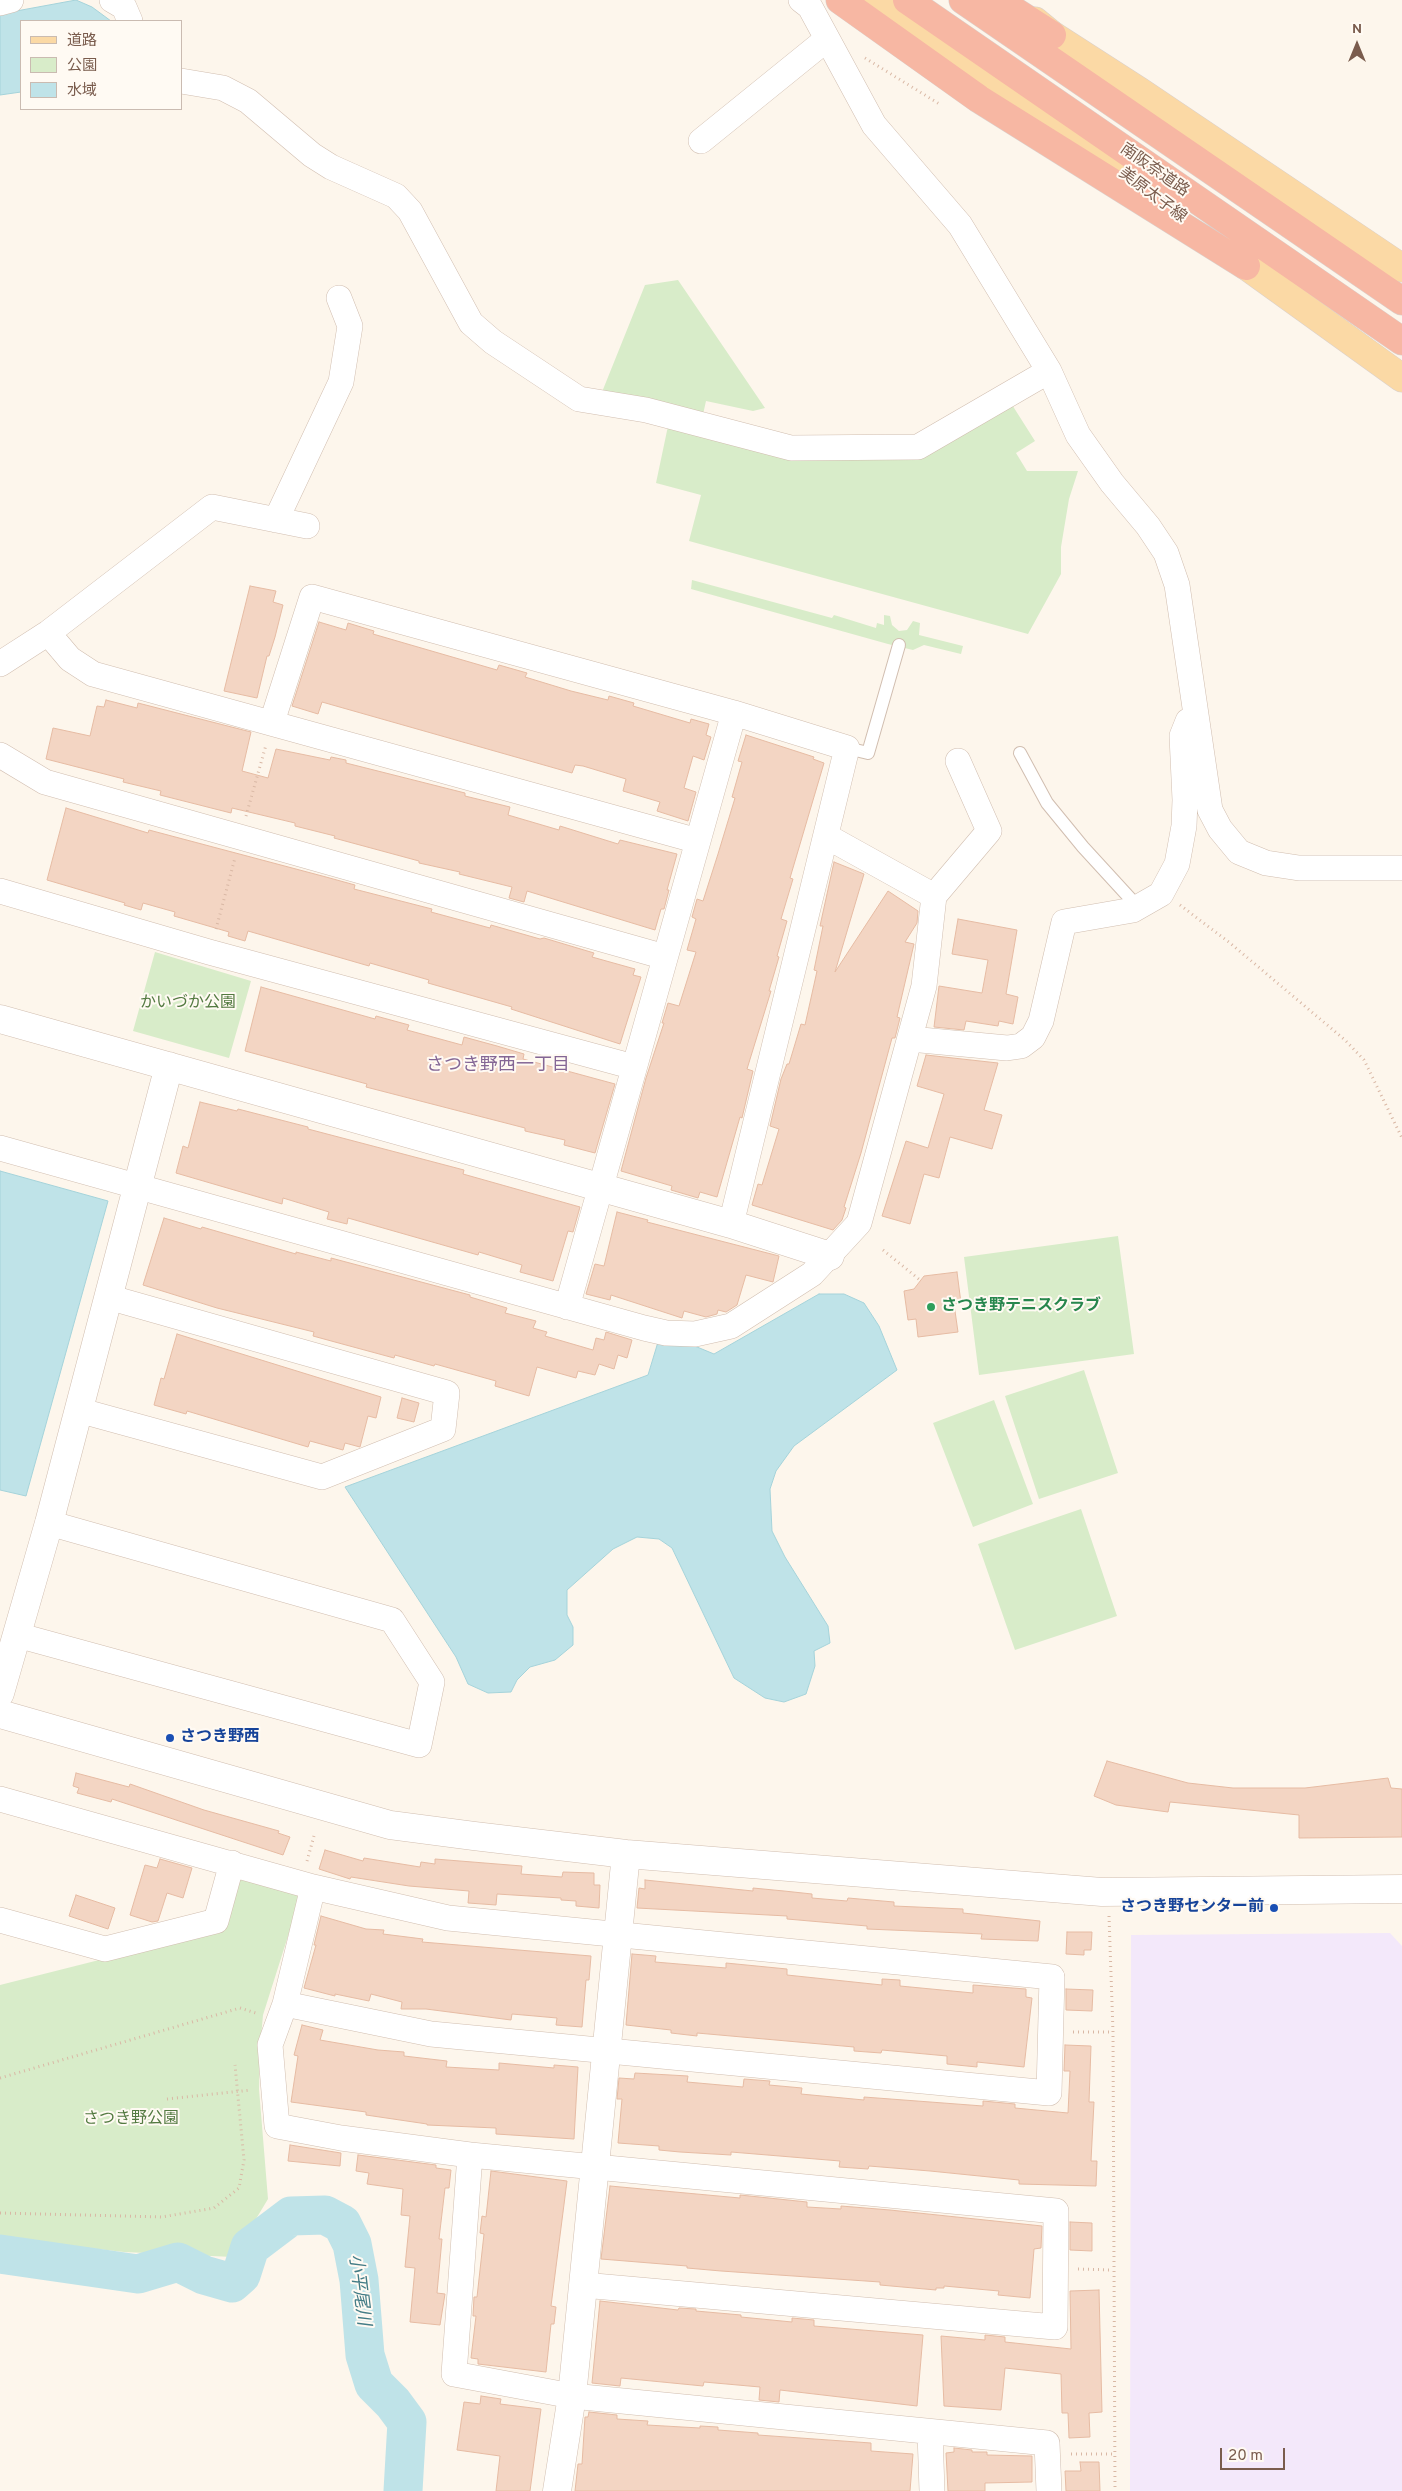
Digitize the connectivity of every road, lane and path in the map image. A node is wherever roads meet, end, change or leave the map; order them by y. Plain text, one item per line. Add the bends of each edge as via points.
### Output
1 (11, 0) edge
2 (112, 0) edge
3 (801, 0) edge
4 (840, 0) edge
5 (875, 0) edge
6 (907, 0) edge
7 (963, 0) edge
8 (997, 0) edge
9 (1011, 0) edge
10 (0, 2) edge
11 (130, 20) edge
12 (1052, 35) junction
13 (828, 39) junction
14 (182, 81) edge
15 (701, 141) dead end
16 (1246, 266) junction
17 (1402, 268) edge
18 (339, 298) dead end
19 (1402, 301) edge
20 (1402, 341) edge
21 (1049, 371) junction
22 (1402, 378) edge
23 (276, 520) junction
24 (307, 526) dead end
25 (48, 633) junction
26 (899, 644) dead end
27 (0, 664) edge
28 (1194, 708) junction
29 (734, 712) junction
30 (272, 722) junction
31 (847, 748) junction
32 (1020, 753) dead end
33 (0, 755) edge
34 (958, 761) dead end
35 (826, 836) junction
36 (698, 841) junction
37 (1402, 868) edge
38 (0, 891) edge
39 (1161, 894) junction
40 (934, 896) junction
41 (1138, 908) junction
42 (665, 957) junction
43 (0, 1019) edge
44 (910, 1039) junction
45 (169, 1066) junction
46 (634, 1067) junction
47 (1402, 1138) edge
48 (0, 1148) edge
49 (137, 1186) junction
50 (599, 1188) junction
51 (731, 1224) junction
52 (884, 1250) dead end
53 (830, 1256) junction
54 (920, 1280) dead end
55 (108, 1297) junction
56 (566, 1307) junction
57 (78, 1410) junction
58 (49, 1523) junction
59 (17, 1635) junction
60 (0, 1693) edge
61 (0, 1714) edge
62 (0, 1799) edge
63 (626, 1854) junction
64 (232, 1863) junction
65 (313, 1887) junction
66 (1402, 1889) edge
67 (1110, 1915) dead end
68 (0, 1920) edge
69 (619, 1936) junction
70 (282, 2011) junction
71 (1066, 2032) dead end
72 (1113, 2032) junction
73 (605, 2050) junction
74 (235, 2066) dead end
75 (0, 2078) edge
76 (248, 2090) dead end
77 (237, 2092) junction
78 (168, 2099) dead end
79 (470, 2155) junction
80 (594, 2167) junction
81 (0, 2213) edge
82 (1070, 2270) dead end
83 (1112, 2270) junction
84 (583, 2286) junction
85 (572, 2396) junction
86 (930, 2432) junction
87 (1048, 2454) junction
88 (1114, 2454) junction
89 (557, 2491) edge
90 (932, 2491) edge
91 (1049, 2491) edge
92 (1115, 2491) edge

1 - 10 street
2 - 11 street via 124,7
3 - 13 street via 810,7
4 - 16 highway via 979,99
5 - 16 main road, 美原太子線 via 1056,123
6 - 20 highway, 南阪奈道路
7 - 19 highway, 南阪奈道路
8 - 12 highway
9 - 12 main road
12 - 17 main road
13 - 15 street
13 - 21 street via 874,125 960,225
14 - 21 street via 224,88 248,101 331,167 396,196 410,211 471,323 493,342 579,399 646,410 791,448 918,447
16 - 22 main road, 美原太子線
18 - 23 street via 350,326 341,382
21 - 28 street via 1078,435 1166,553 1177,585
23 - 24 street
23 - 25 street via 212,507
25 - 27 street
25 - 30 street via 70,659 93,674
26 - 31 lane via 868,752
28 - 37 street via 1210,810 1220,829 1240,852 1266,864 1299,868
28 - 39 street via 1182,736 1185,800 1179,855
29 - 30 street via 312,596
29 - 31 street
29 - 36 street
30 - 36 street
31 - 35 street
32 - 41 lane via 1047,803
33 - 42 street via 45,782
34 - 40 street via 989,831
35 - 40 street
35 - 51 street
36 - 42 street
38 - 46 street via 209,952
39 - 41 street
39 - 47 path via 1196,916 1345,1040 1364,1060
40 - 44 street via 924,986
41 - 44 street via 1064,922 1042,1021 1033,1037 1021,1046 1007,1048
42 - 46 street
43 - 45 street
44 - 53 street via 859,1223
45 - 49 street
45 - 50 street
46 - 50 street
48 - 49 street
49 - 55 street
49 - 56 street
50 - 51 street
50 - 56 street
51 - 53 street
52 - 54 path
53 - 56 street via 812,1274 732,1326 695,1334 644,1328
55 - 57 street
55 - 57 street via 447,1393 443,1429 322,1477
57 - 58 street
58 - 59 street
58 - 59 street via 392,1620 432,1682 419,1745
59 - 60 street
61 - 63 street via 390,1825
62 - 64 street
63 - 66 street via 1102,1892
63 - 69 street
64 - 65 street
64 - 68 street via 216,1921 114,1947 105,1949
65 - 69 street via 448,1918
65 - 70 street
67 - 72 path
69 - 73 street
69 - 73 street via 1052,1977 1049,2093
70 - 73 street via 431,2034
70 - 75 path via 240,2008
70 - 79 street via 270,2045 277,2126
71 - 72 path
72 - 83 path
73 - 80 street
74 - 77 path
76 - 77 path
77 - 78 path
77 - 81 path via 244,2160 239,2188 214,2208 162,2217
79 - 80 street
79 - 85 street via 454,2374
80 - 84 street
80 - 84 street via 1056,2211 1055,2327
82 - 83 path
83 - 88 path
84 - 85 street
85 - 86 street
85 - 89 street
86 - 87 street via 1048,2443
86 - 90 street
87 - 88 path
87 - 91 street
88 - 92 path

